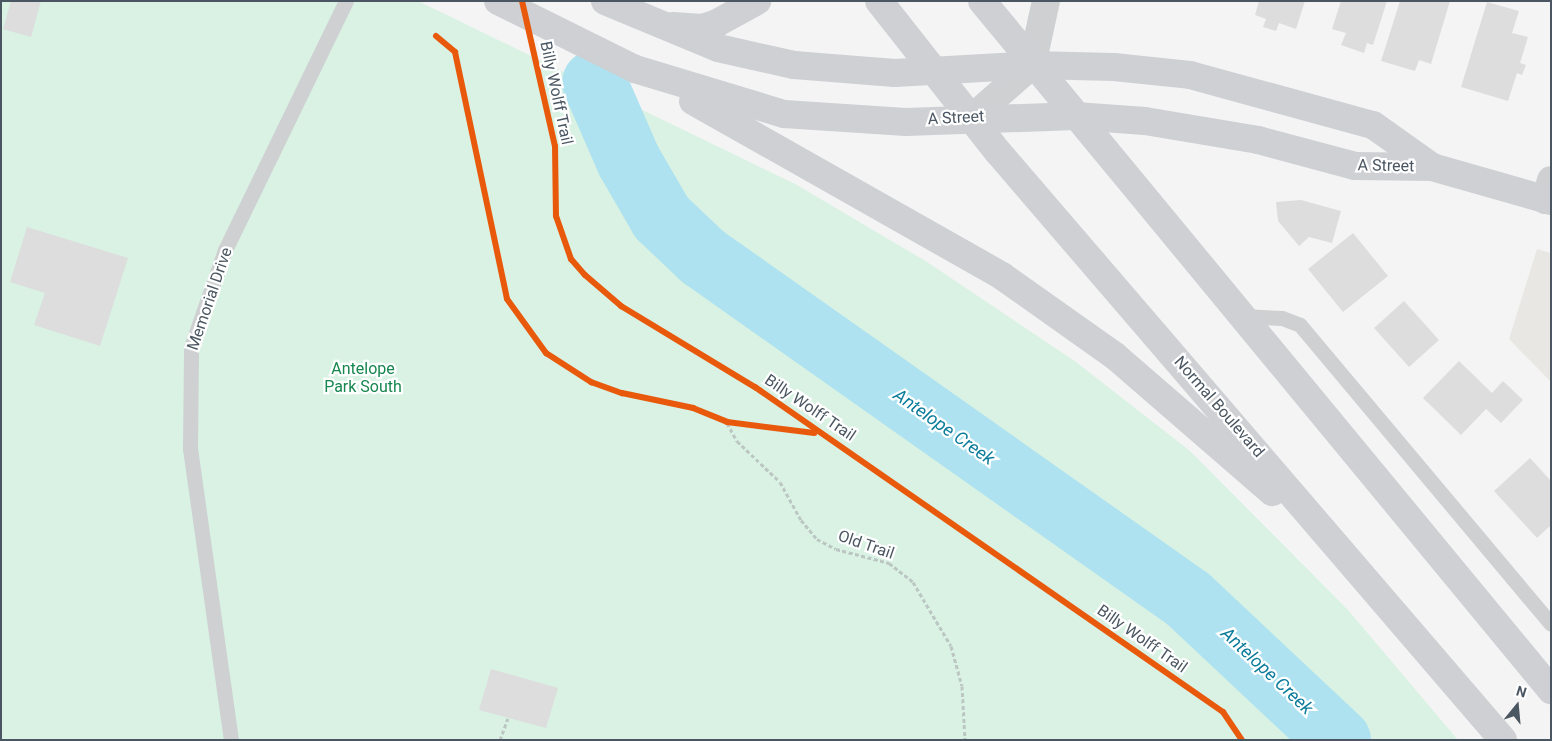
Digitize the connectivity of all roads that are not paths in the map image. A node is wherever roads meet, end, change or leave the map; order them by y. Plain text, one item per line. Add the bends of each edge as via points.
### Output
1 (346, 1) edge
2 (498, 1) edge
3 (606, 1) edge
4 (757, 1) edge
5 (879, 1) edge
6 (982, 1) edge
7 (1046, 1) edge
8 (660, 24) junction
9 (1032, 65) junction
10 (634, 69) junction
11 (939, 72) junction
12 (974, 116) junction
13 (1076, 116) junction
14 (1432, 166) junction
15 (1549, 194) edge
16 (1241, 316) junction
17 (1374, 588) junction
18 (1551, 624) edge
19 (1551, 690) edge
20 (231, 740) edge
21 (1503, 740) edge

1 - 20 lane, Memorial Drive via 225,250 191,347 190,449
2 - 10 main road, A Street
3 - 8 main road, A Street
4 - 8 main road via 702,28
5 - 11 main road, Normal Boulevard
6 - 9 main road
7 - 9 street
8 - 11 main road, A Street via 718,48 794,65 871,73
9 - 11 main road, A Street
9 - 12 street
9 - 13 main road
9 - 14 main road, A Street via 1138,68 1244,87 1373,125
10 - 12 main road, A Street via 784,114 906,122
10 - 17 main road via 930,232 1059,315 1196,423
11 - 12 main road, Normal Boulevard
12 - 13 main road, A Street
12 - 17 main road, Normal Boulevard via 998,152
13 - 14 main road, A Street via 1195,128 1355,166
13 - 16 main road
14 - 15 main road, A Street
16 - 18 lane via 1282,318 1300,325
16 - 19 main road
17 - 21 main road, Normal Boulevard

